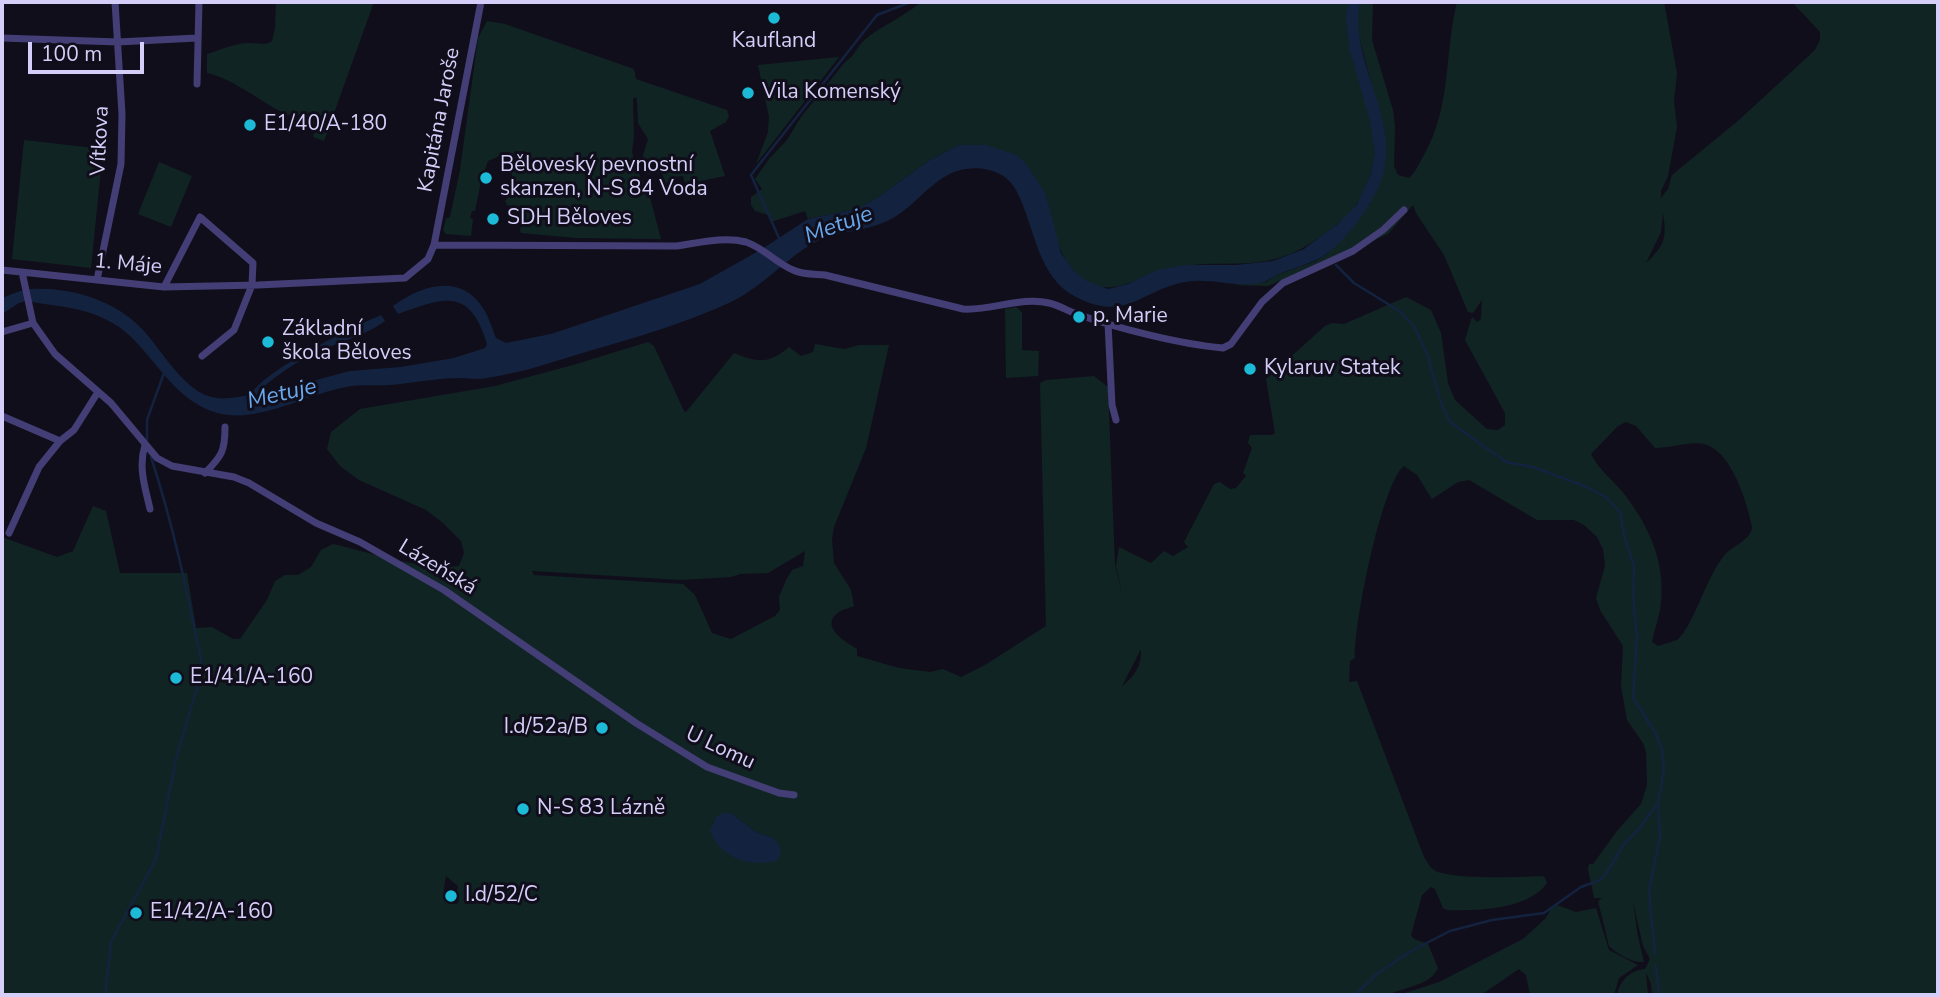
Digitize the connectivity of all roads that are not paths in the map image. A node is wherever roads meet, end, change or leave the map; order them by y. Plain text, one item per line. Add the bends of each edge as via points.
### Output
1 (115, 2) edge
2 (199, 2) edge
3 (481, 2) edge
4 (2, 38) edge
5 (197, 38) junction
6 (118, 42) junction
7 (197, 83) dead end
8 (1404, 210) dead end
9 (434, 245) junction
10 (2, 270) edge
11 (22, 272) junction
12 (97, 280) junction
13 (252, 285) junction
14 (163, 287) junction
15 (33, 323) junction
16 (1108, 323) junction
17 (2, 332) edge
18 (202, 356) dead end
19 (99, 392) junction
20 (2, 415) edge
21 (1115, 420) dead end
22 (225, 427) dead end
23 (60, 441) junction
24 (145, 445) junction
25 (205, 473) junction
26 (150, 509) dead end
27 (9, 533) dead end
28 (636, 723) joint
29 (794, 795) dead end

1 - 6 street, Vítkova
2 - 5 street
3 - 9 street, Kapitána Jaroše
4 - 6 street
5 - 6 street
5 - 7 street
6 - 12 street, Vítkova via 121,164
8 - 16 street via 1353,251 1283,283 1223,348
9 - 13 street, 1. Máje via 428,259 405,278
9 - 16 street via 676,246 741,241 790,270 963,309 1049,302
10 - 11 street, 1. Máje
11 - 12 street, 1. Máje
11 - 15 street, Lázeňská
12 - 14 street, 1. Máje
13 - 14 street, 1. Máje
13 - 14 street via 253,263 200,217
13 - 18 street via 234,330
15 - 17 street
15 - 19 street, Lázeňská via 55,354
16 - 21 street
19 - 23 street via 74,430
19 - 24 street, Lázeňská
20 - 23 street
22 - 25 street via 223,451
23 - 27 street via 39,467
24 - 25 street, Lázeňská via 172,466
24 - 26 street via 142,471
25 - 28 street, Lázeňská via 249,483 444,590
28 - 29 street, U Lomu via 707,767

